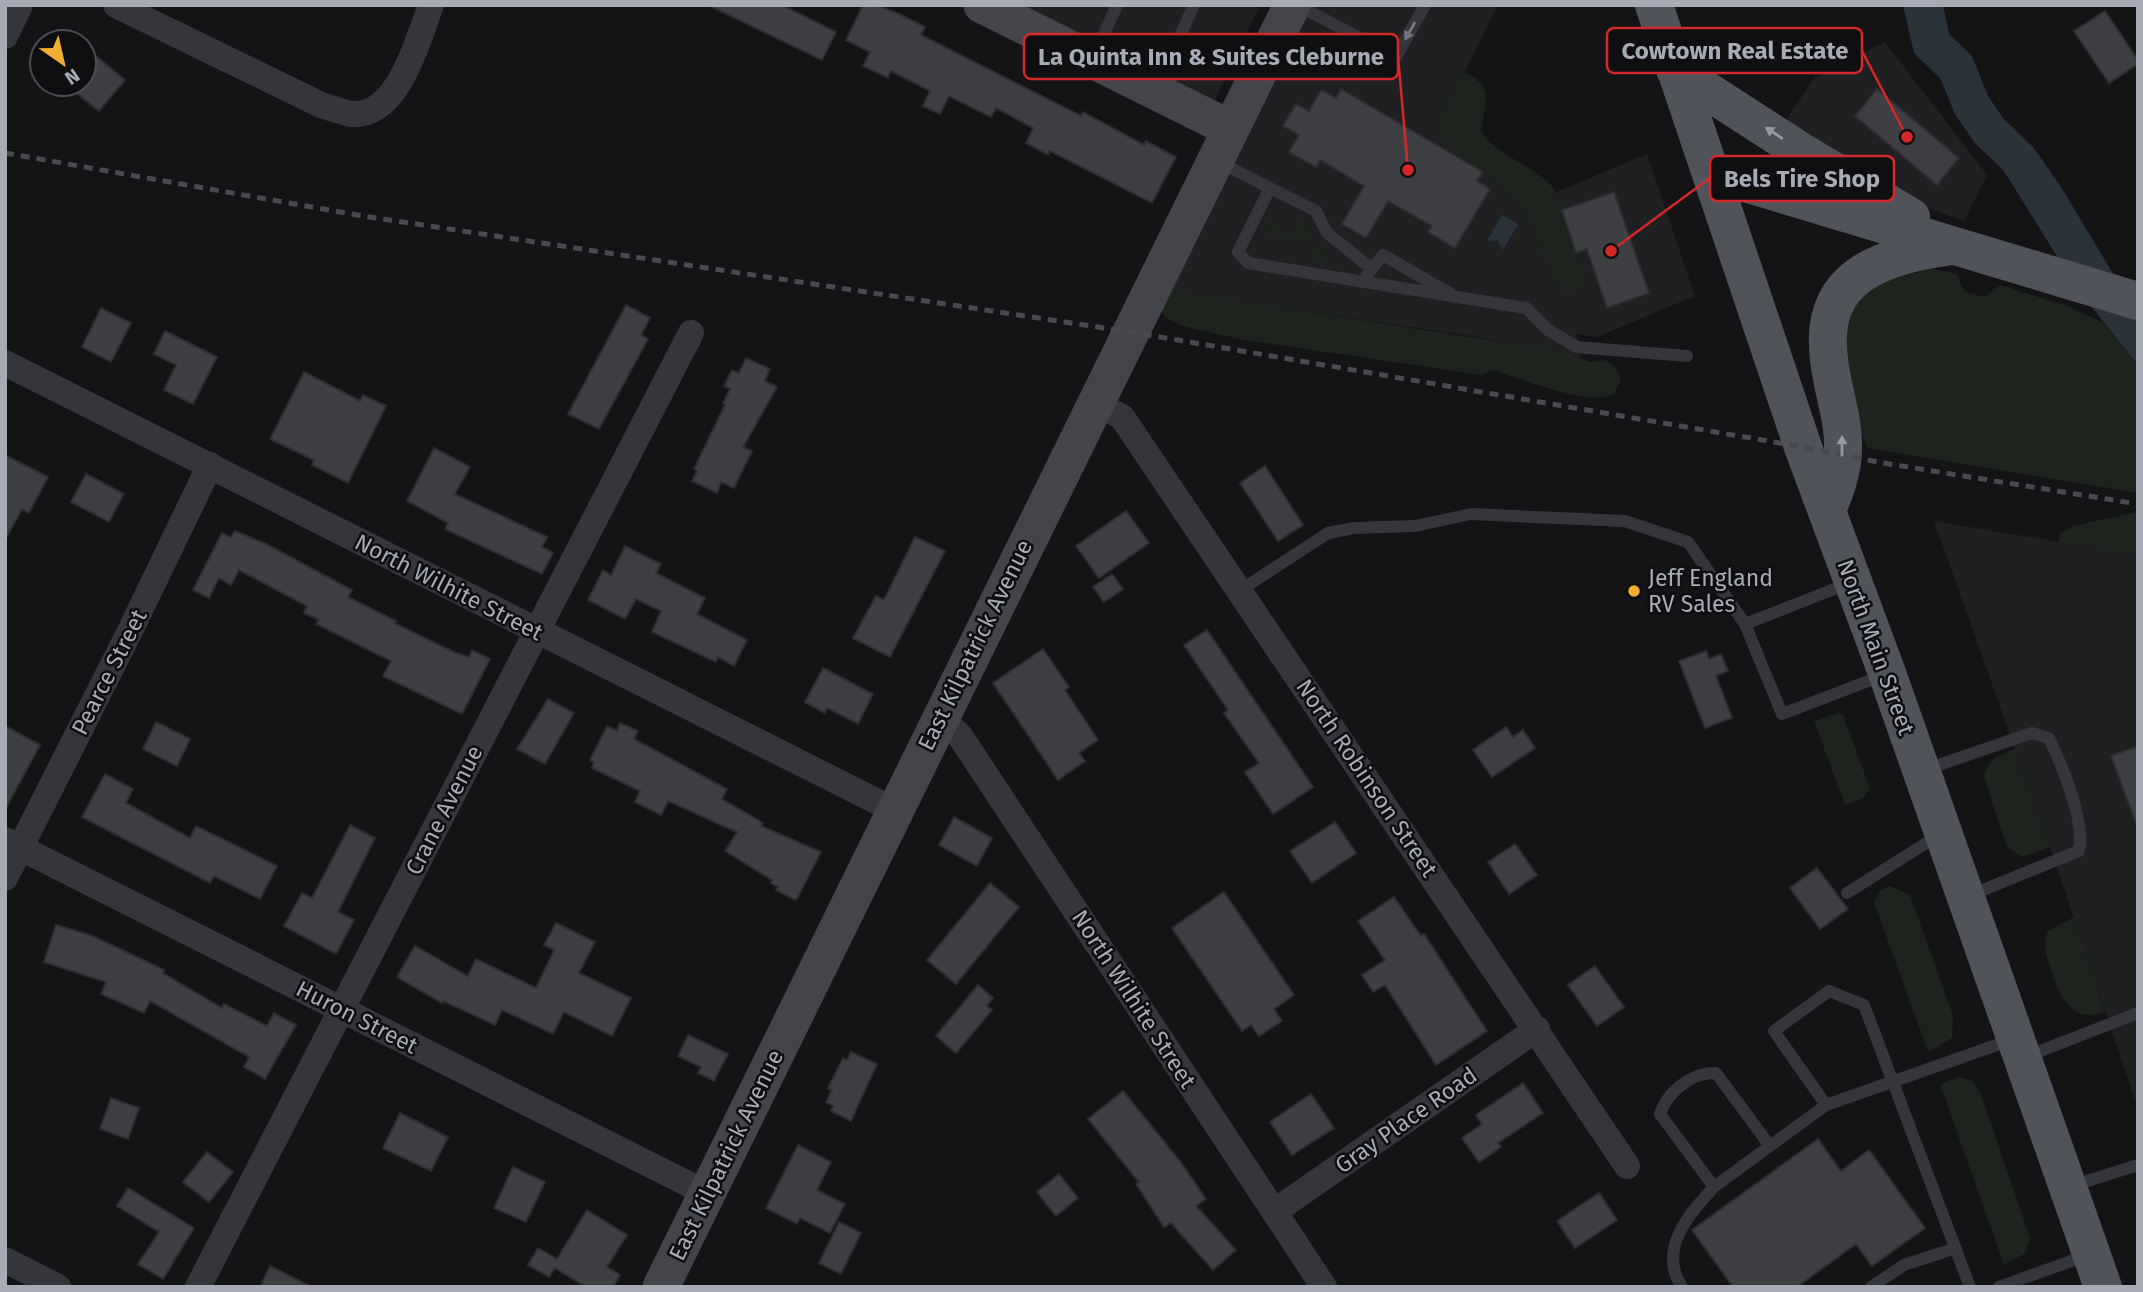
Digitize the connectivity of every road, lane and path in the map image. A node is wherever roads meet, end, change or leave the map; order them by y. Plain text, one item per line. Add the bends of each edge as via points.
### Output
1 (20, 5) edge
2 (116, 5) edge
3 (431, 5) edge
4 (982, 5) edge
5 (1118, 5) edge
6 (1194, 5) edge
7 (1294, 5) edge
8 (1425, 5) edge
9 (1654, 5) edge
10 (5, 36) edge
11 (1093, 59) junction
12 (1675, 70) junction
13 (1154, 91) junction
14 (1223, 145) junction
15 (1712, 173) junction
16 (1270, 188) junction
17 (1958, 245) junction
18 (1372, 269) junction
19 (1360, 283) junction
20 (1457, 298) junction
21 (2138, 301) edge
22 (691, 334) dead end
23 (1687, 356) dead end
24 (5, 363) edge
25 (1095, 403) junction
26 (210, 465) junction
27 (1827, 511) junction
28 (1854, 582) junction
29 (1238, 591) junction
30 (1745, 624) junction
31 (535, 631) junction
32 (1887, 673) junction
33 (939, 716) junction
34 (1920, 772) junction
35 (894, 810) junction
36 (1942, 833) junction
37 (13, 843) edge
38 (5, 878) edge
39 (1847, 892) dead end
40 (1965, 897) junction
41 (343, 1009) junction
42 (2138, 1013) edge
43 (1538, 1029) junction
44 (2018, 1049) junction
45 (1893, 1084) junction
46 (1826, 1105) junction
47 (1770, 1146) junction
48 (2138, 1165) edge
49 (1627, 1166) dead end
50 (1714, 1187) junction
51 (2068, 1187) junction
52 (708, 1194) junction
53 (1275, 1210) junction
54 (1956, 1248) junction
55 (5, 1260) edge
56 (2097, 1270) edge
57 (58, 1287) edge
58 (198, 1287) edge
59 (661, 1287) edge
60 (1324, 1287) edge
61 (1682, 1287) edge
62 (1871, 1287) edge
63 (1970, 1287) edge
64 (1999, 1287) edge

1 - 10 street
2 - 3 street via 321,105 353,114 374,109 403,77
4 - 11 street
5 - 11 lane
6 - 13 lane
8 -> 7 lane via 1396,57
7 - 14 street, East Kilpatrick Avenue
9 - 12 main road, North Main Street
11 - 13 street
12 - 15 main road, North Main Street
17 -> 12 main road
13 - 14 street
14 - 16 lane
14 - 25 street, East Kilpatrick Avenue
15 - 17 main road
15 - 27 main road, North Main Street
16 - 18 lane via 1316,211 1327,233
16 - 19 lane via 1238,252 1242,258 1248,263
17 - 21 main road
27 -> 17 main road via 1840,476 1843,449 1828,357 1832,307 1851,281 1881,262
18 - 19 lane
18 - 20 lane via 1383,255
19 - 20 lane
20 - 23 lane via 1526,309 1548,330 1577,347
22 - 31 street, Crane Avenue
24 - 26 street, North Wilhite Street
25 - 29 street, North Robinson Street via 1122,417
25 - 33 street, East Kilpatrick Avenue
26 - 31 street, North Wilhite Street
26 - 37 street, Pearce Street via 131,629
27 - 28 main road, North Main Street
28 - 30 lane
28 - 32 main road, North Main Street
29 - 30 lane via 1328,533 1354,528 1415,526 1471,514 1625,521 1688,542
29 - 43 street, North Robinson Street
30 - 32 lane via 1782,714
31 - 35 street, North Wilhite Street
31 - 41 street, Crane Avenue
32 - 34 main road, North Main Street
33 - 35 street, East Kilpatrick Avenue
33 - 53 street, North Wilhite Street via 960,736
34 - 36 main road, North Main Street
34 - 40 lane via 2032,733 2049,738 2057,756 2082,837 2079,851
35 - 52 street, East Kilpatrick Avenue
36 - 39 lane
36 - 40 main road, North Main Street
37 - 38 street, Pearce Street
37 - 41 street, Huron Street
40 - 44 main road, North Main Street
41 - 52 street, Huron Street
41 - 58 street, Crane Avenue
42 - 44 lane
43 - 49 street, North Robinson Street
43 - 53 street, Gray Place Road
44 - 45 lane
44 - 51 main road, North Main Street
45 - 46 lane
45 - 46 lane via 1864,1005 1829,990 1773,1031
45 - 54 lane
46 - 47 lane
47 - 50 lane
47 - 50 lane via 1716,1073 1701,1072 1683,1085 1665,1099 1660,1114
48 - 51 lane
50 - 61 lane via 1685,1219 1672,1251
51 - 56 main road, North Main Street
52 - 59 street, East Kilpatrick Avenue
53 - 60 street, North Wilhite Street
54 - 62 lane via 1903,1265
54 - 63 lane
55 - 57 street
56 - 64 lane

